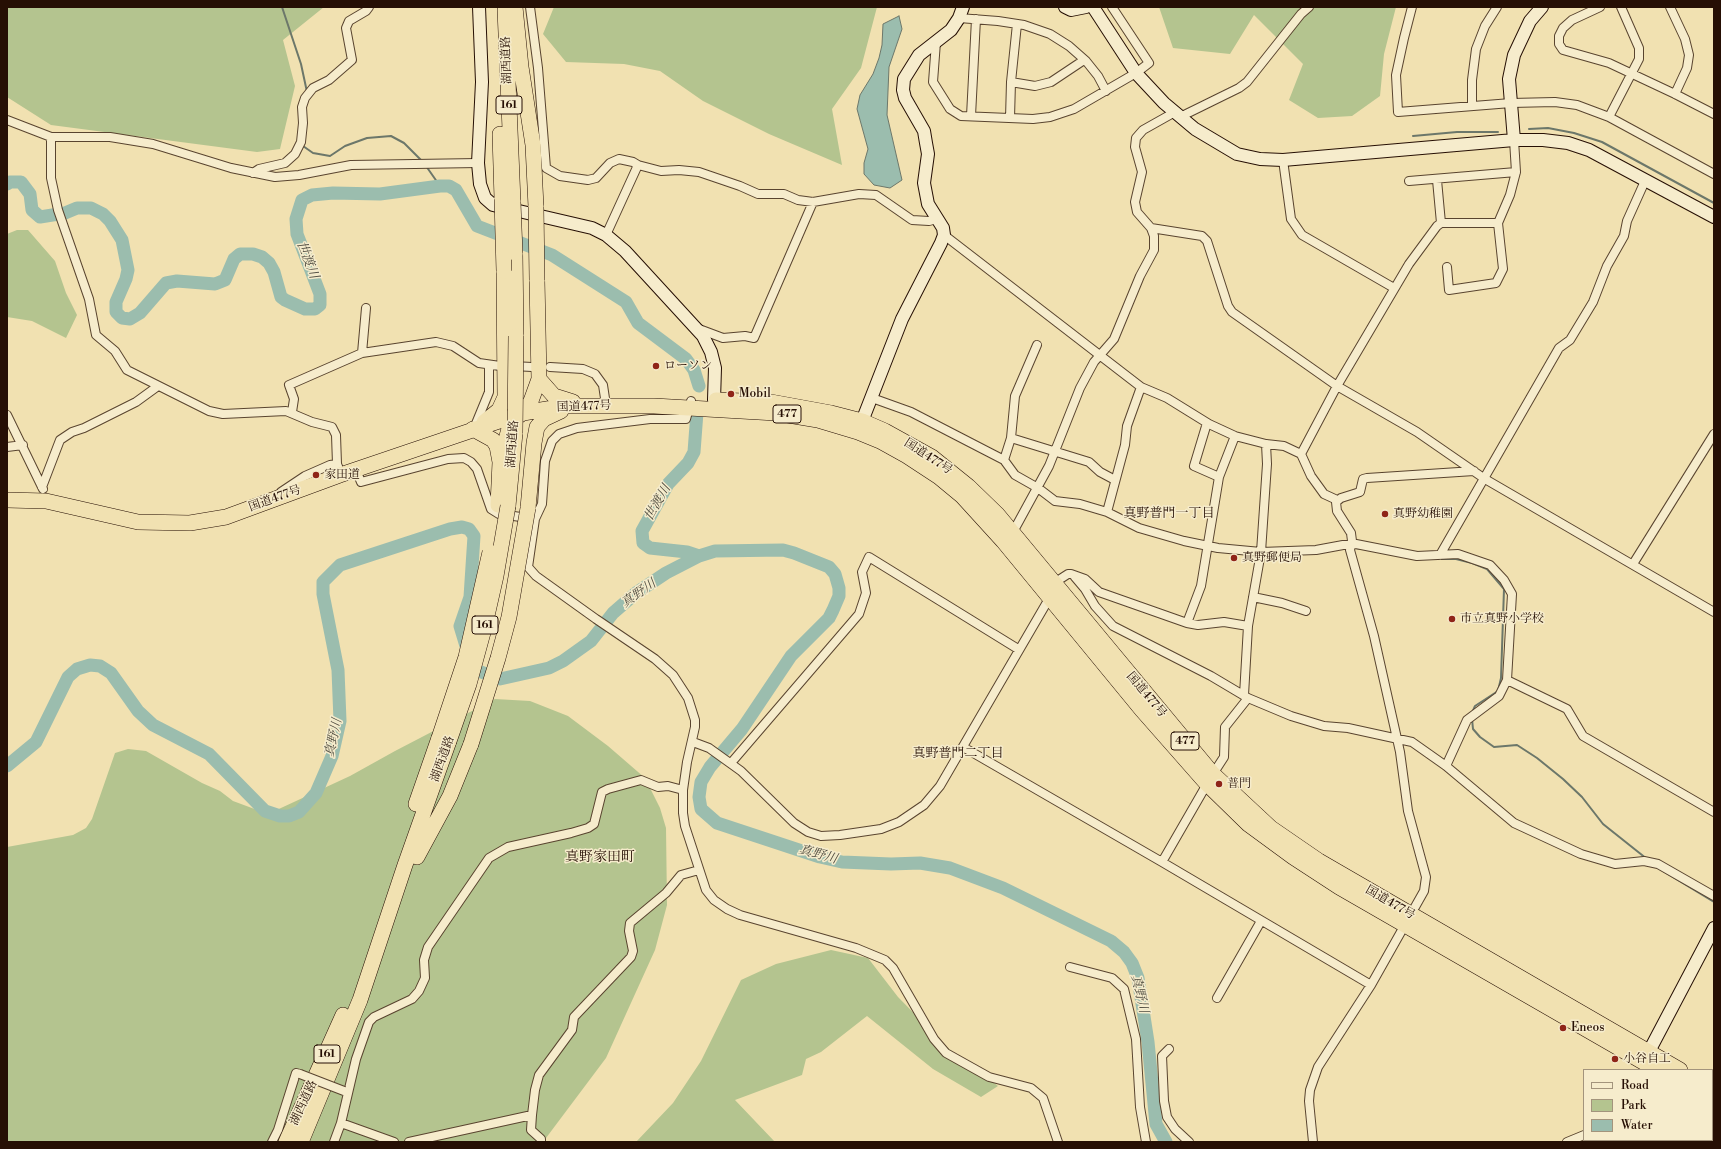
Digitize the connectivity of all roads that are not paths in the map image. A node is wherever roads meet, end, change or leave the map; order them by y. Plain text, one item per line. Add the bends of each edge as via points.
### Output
1 (369, 7) edge
2 (479, 7) edge
3 (505, 7) edge
4 (515, 7) edge
5 (530, 7) edge
6 (1065, 7) edge
7 (1086, 7) edge
8 (1093, 7) edge
9 (1112, 7) edge
10 (1309, 7) edge
11 (1412, 7) edge
12 (1497, 7) edge
13 (1542, 7) edge
14 (1600, 7) edge
15 (1621, 7) edge
16 (1670, 7) edge
17 (961, 13) edge
18 (976, 19) junction
19 (1017, 24) junction
20 (936, 42) junction
21 (1084, 60) junction
22 (1136, 73) junction
23 (1632, 73) junction
24 (1011, 82) junction
25 (1106, 91) junction
26 (1675, 94) junction
27 (1511, 103) junction
28 (1472, 106) junction
29 (1714, 114) edge
30 (1177, 115) junction
31 (971, 116) junction
32 (1610, 116) junction
33 (1010, 118) junction
34 (7, 120) edge
35 (51, 137) junction
36 (1514, 140) junction
37 (1283, 160) junction
38 (478, 163) junction
39 (638, 165) junction
40 (1516, 172) junction
41 (253, 173) junction
42 (1714, 174) edge
43 (1437, 180) junction
44 (1409, 181) dead end
45 (1645, 181) junction
46 (507, 201) junction
47 (813, 202) junction
48 (1714, 217) edge
49 (937, 219) junction
50 (1498, 223) junction
51 (1441, 224) junction
52 (1151, 228) junction
53 (606, 235) junction
54 (944, 235) junction
55 (1447, 267) dead end
56 (1394, 288) junction
57 (366, 308) dead end
58 (696, 328) junction
59 (1037, 345) dead end
60 (362, 353) junction
61 (1100, 354) junction
62 (489, 366) junction
63 (500, 366) dead end
64 (510, 366) dead end
65 (550, 367) dead end
66 (535, 373) junction
67 (158, 386) junction
68 (506, 386) junction
69 (1337, 386) junction
70 (1141, 387) junction
71 (872, 398) junction
72 (714, 400) junction
73 (599, 405) junction
74 (690, 405) junction
75 (292, 412) junction
76 (7, 415) edge
77 (513, 421) junction
78 (1208, 423) junction
79 (860, 426) junction
80 (474, 429) junction
81 (1714, 434) edge
82 (1235, 436) junction
83 (1011, 438) junction
84 (534, 443) junction
85 (1266, 444) junction
86 (23, 445) junction
87 (7, 447) edge
88 (1055, 453) junction
89 (1301, 454) junction
90 (1004, 460) junction
91 (500, 462) junction
92 (338, 470) junction
93 (356, 470) junction
94 (1474, 471) junction
95 (1219, 477) junction
96 (1485, 479) junction
97 (1115, 480) junction
98 (42, 487) junction
99 (1038, 488) junction
100 (7, 500) edge
101 (1337, 500) junction
102 (46, 501) junction
103 (503, 506) junction
104 (1107, 512) junction
105 (532, 514) junction
106 (1013, 532) junction
107 (1351, 544) junction
108 (1207, 546) junction
109 (1261, 552) junction
110 (1440, 555) junction
111 (1633, 564) junction
112 (1074, 576) junction
113 (1054, 583) junction
114 (1050, 597) junction
115 (1253, 597) junction
116 (1306, 611) dead end
117 (1714, 612) edge
118 (1187, 623) junction
119 (1248, 626) junction
120 (1018, 649) junction
121 (1507, 680) junction
122 (1246, 697) junction
123 (1396, 738) junction
124 (444, 739) junction
125 (693, 742) junction
126 (963, 747) junction
127 (729, 762) junction
128 (1446, 766) junction
129 (1210, 779) junction
130 (683, 790) junction
131 (1714, 812) edge
132 (1162, 862) junction
133 (699, 870) junction
134 (1714, 896) edge
135 (1407, 920) junction
136 (1261, 921) junction
137 (1714, 928) edge
138 (368, 966) junction
139 (1070, 967) dead end
140 (1371, 986) junction
141 (1217, 998) dead end
142 (1169, 1049) dead end
143 (1646, 1057) junction
144 (1656, 1069) edge
145 (1677, 1069) edge
146 (346, 1092) junction
147 (532, 1114) junction
148 (341, 1123) junction
149 (1583, 1135) edge
150 (272, 1142) edge
151 (286, 1142) edge
152 (301, 1142) edge
153 (334, 1142) edge
154 (394, 1142) edge
155 (409, 1142) edge
156 (541, 1142) edge
157 (1058, 1142) edge
158 (1146, 1142) edge
159 (1189, 1142) edge
160 (1312, 1142) edge
161 (1566, 1142) edge

1 - 41 street via 349,21 346,28 352,60 329,80 313,88 305,98 302,107 301,142 295,154 285,163 259,169
2 - 38 street via 482,82
3 - 46 highway, 湖西道路 via 508,70 501,86
4 - 66 highway, bridge via 533,145 537,280
5 - 39 street via 546,168 560,176 588,180 596,178 610,163 620,159
6 - 7 street via 1072,10
8 - 22 street
9 - 22 street via 1149,62
10 - 30 street via 1243,85
11 - 28 street via 1396,75 1398,112
12 - 28 street via 1485,26 1476,49
13 - 27 street via 1530,21 1514,55 1509,79
14 - 23 street via 1572,20 1563,28 1559,44 1563,50 1573,54 1609,63
15 - 23 street via 1639,48 1639,59
16 - 26 street via 1690,55
17 - 18 street
17 - 20 street via 951,30
18 - 19 street
18 - 31 street
19 - 21 street via 1050,34 1069,46
19 - 24 street
20 - 31 street via 933,82 950,109 961,116
20 - 49 street via 919,56 909,69 904,79 903,90 924,131 928,154 924,184 928,204
21 - 24 street via 1051,82 1035,86
21 - 25 street via 1098,76
22 - 25 street
22 - 30 street
23 - 26 street
23 - 32 street
24 - 33 street
25 - 33 street via 1074,109 1050,117
26 - 29 street
27 - 28 street
27 - 32 street via 1555,102 1578,105
27 - 36 street
30 - 37 street via 1237,154
30 - 52 street via 1143,130 1136,138 1135,147 1142,172 1135,202 1137,212
31 - 33 street
32 - 42 street
34 - 35 street
35 - 41 street via 110,137 134,140
35 - 67 street via 51,178 58,210 88,299 96,335 115,351 126,370
36 - 37 street
36 - 40 street
36 - 45 street via 1568,143 1589,150
37 - 56 street via 1290,219 1302,235
38 - 41 street via 351,165 275,177
38 - 53 street via 480,184 485,198 493,205 592,228
39 - 47 street via 661,171 700,172 758,194 784,194 798,200
39 - 53 street
40 - 43 street
40 - 50 street
43 - 44 street
43 - 51 street
45 - 48 street
45 - 96 street via 1627,221 1624,236 1607,266 1593,302 1570,340 1559,348
46 - 68 highway, bridge via 504,271
46 - 77 highway, 湖西道路, bridge via 515,253
47 - 49 street via 859,194 876,195 912,220
47 - 58 street via 754,338 723,338
49 - 54 street
50 - 51 street
50 - 55 street via 1503,269 1496,283 1450,290
51 - 56 street via 1409,264
52 - 61 street via 1154,250 1140,276 1114,339
52 - 69 street via 1202,236 1207,241 1232,312
53 - 58 street via 625,251
54 - 61 street
54 - 71 street via 902,319
56 - 69 street
57 - 60 street
58 - 72 street via 703,336 714,363
59 - 83 street via 1015,396
60 - 62 street via 436,342 453,346 479,363
60 - 75 street via 289,385 294,399
61 - 70 street
61 - 88 street via 1080,388
62 - 63 street
62 - 80 street via 489,392
64 - 66 street
65 - 73 street via 583,369 595,374 603,385
66 - 73 highway via 549,393 558,399
66 - 77 highway via 531,401
67 - 75 street via 209,411 223,414
67 - 98 street via 136,402 60,440
68 - 77 highway
68 - 80 highway via 504,401 499,410
69 - 89 street
69 - 94 street via 1417,432
70 - 78 street via 1167,398
70 - 97 street via 1127,426 1125,445
71 - 79 street
71 - 90 street via 911,412
72 - 74 highway, 国道477号 / 477
72 - 79 highway, 国道477号 / 477 via 790,404
73 - 74 highway, 国道477号 / 477
73 - 77 highway, 国道477号 / 477 via 561,406
73 - 84 highway via 563,410 547,417 537,427
74 - 79 highway, 国道477号 / 477 via 794,415
74 - 105 street via 686,418 682,420 650,419 601,424 560,434 552,441 548,450 542,504
75 - 92 street via 312,422 332,427 336,435
76 - 86 street
77 - 80 highway, 国道477号 / 477
77 - 84 highway via 527,428
77 - 91 highway via 505,437
77 - 103 highway, 湖西道路
78 - 82 street
78 - 95 street via 1194,466
79 - 106 highway, 国道477号 / 477 via 896,436 938,462 968,486
79 - 114 highway, 国道477号 / 477 via 926,467 953,488 999,535
80 - 91 highway via 495,441
80 - 93 highway, 国道477号 / 477
81 - 111 street
82 - 85 street
82 - 95 street
83 - 88 street
83 - 90 street
84 - 105 highway
85 - 89 street via 1284,446
85 - 109 street
86 - 87 street
86 - 98 street
88 - 97 street via 1089,462
88 - 99 street
89 - 101 street via 1311,476 1324,494
90 - 99 street via 1015,475
91 - 103 highway
92 - 93 highway, 国道477号 / 477
92 - 102 highway, 国道477号 / 477 via 276,499 226,517 190,523 138,522
93 - 105 street via 361,482 448,459 464,458 477,469 491,509 499,514
94 - 96 street
94 - 101 street via 1367,478 1363,479 1360,492
95 - 108 street
96 - 110 street
96 - 111 street
97 - 104 street
98 - 102 street
99 - 104 street via 1055,501 1080,504
99 - 106 street
100 - 102 highway, 国道477号 / 477
101 - 107 street via 1336,505 1351,533
103 - 124 highway, bridge
104 - 108 street via 1139,528
105 - 125 street via 528,567 536,576 673,675 692,709 695,720
105 - 138 highway, bridge via 509,617 467,758 450,796 420,848
106 - 113 highway, 国道477号 / 477
107 - 109 street via 1316,550
107 - 110 street via 1417,556
107 - 123 street via 1350,550 1374,636
108 - 109 street
108 - 118 street via 1202,586
109 - 115 street
110 - 121 street via 1458,554 1490,565 1504,580 1512,594
111 - 117 street
112 - 113 street via 1068,574
112 - 118 street via 1085,579 1099,592
112 - 122 street via 1113,626
113 - 114 street
113 - 129 highway, 国道477号 / 477
114 - 120 street
114 - 129 highway, 国道477号 / 477 via 1141,709
115 - 116 street
115 - 119 street
118 - 119 street via 1198,625 1224,622
119 - 122 street
120 - 126 street
120 - 127 street via 869,557 862,572 866,593 858,614
121 - 128 street via 1499,696 1467,720
121 - 131 street via 1567,709 1583,736
122 - 123 street via 1291,716 1324,726
122 - 129 street via 1224,728 1224,758
123 - 128 street via 1412,742
123 - 135 street via 1408,811 1426,877 1424,891
124 - 138 highway
124 - 138 highway, 湖西道路 / 161 via 405,865
125 - 127 street via 709,748
125 - 130 street
126 - 127 street via 940,786 924,805 900,822 881,829 840,835 821,836 808,832 794,823
126 - 132 street
128 - 134 street via 1514,823 1580,854 1616,864 1644,861 1658,864
129 - 132 street
129 - 135 highway, 国道477号 / 477 via 1288,841
130 - 133 street via 685,826
130 - 146 street via 668,786 658,787 641,780 608,789 602,792 594,824 588,828 508,847 489,858 428,947 424,960 425,978 419,991 412,998 369,1022
132 - 136 street
133 - 147 street via 681,875 666,894 630,924 633,951 631,957 574,1017 572,1030 540,1075
133 - 157 street via 706,890 714,900 727,909 856,948 885,960 894,968 934,1039 946,1053 989,1077 1031,1088 1043,1098
135 - 140 street
135 - 143 highway, 国道477号 / 477
136 - 140 street
136 - 141 street
137 - 143 street
138 - 151 highway, 湖西道路 / 161
138 - 152 highway, 湖西道路 / 161 via 341,1048
139 - 158 street via 1112,978 1124,989 1136,1039 1140,1106
140 - 160 street via 1318,1067 1310,1090
142 - 159 street via 1162,1056 1164,1101 1168,1117 1175,1129
143 - 144 highway, 国道477号 / 477
143 - 145 highway, 国道477号 / 477
146 - 148 street
146 - 150 street, bridge via 296,1073
147 - 155 street
147 - 156 street via 531,1130
148 - 153 street
148 - 154 street
149 - 161 street

